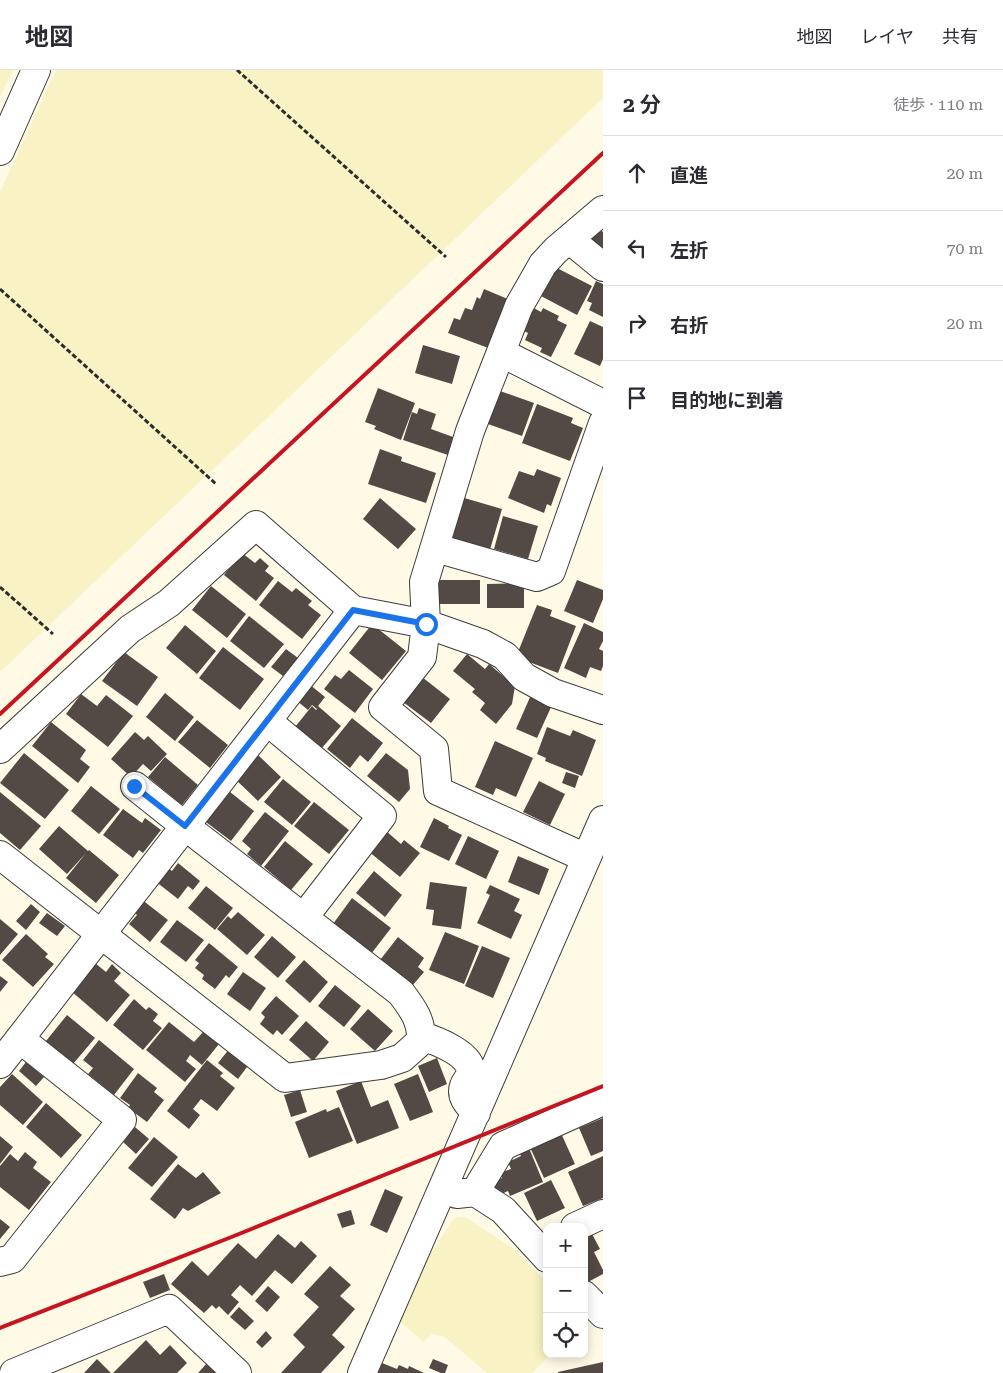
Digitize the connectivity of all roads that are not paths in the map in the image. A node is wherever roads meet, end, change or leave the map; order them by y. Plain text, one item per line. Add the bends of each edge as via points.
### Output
1 (36, 70) edge
2 (0, 151) edge
3 (603, 210) edge
4 (569, 239) junction
5 (603, 267) edge
6 (502, 353) junction
7 (603, 404) edge
8 (603, 423) edge
9 (436, 548) junction
10 (353, 610) junction
11 (426, 624) junction
12 (603, 710) edge
13 (266, 721) junction
14 (0, 749) edge
15 (134, 786) dead end
16 (603, 820) edge
17 (185, 826) junction
18 (0, 855) edge
19 (586, 858) junction
20 (304, 917) junction
21 (101, 935) junction
22 (421, 1036) junction
23 (7, 1050) edge
24 (603, 1102) edge
25 (476, 1113) junction
26 (475, 1192) junction
27 (440, 1195) junction
28 (603, 1214) edge
29 (584, 1223) edge
30 (542, 1248) edge
31 (0, 1262) edge
32 (588, 1299) edge
33 (603, 1314) edge
34 (14, 1373) edge
35 (237, 1373) edge
36 (362, 1373) edge

1 - 2 street
3 - 4 street
4 - 5 street
4 - 6 street via 543,264 519,306
6 - 7 street
6 - 9 street via 470,431
8 - 9 street via 551,571 537,577
9 - 11 street via 424,582
10 - 11 street
10 - 13 street
10 - 14 street via 256,525 169,603 130,629
11 - 12 street via 483,644 505,656 524,677 553,693
11 - 19 street via 422,657 384,707 434,749 438,791
13 - 17 street
13 - 20 street via 382,816
15 - 17 street
16 - 19 street
17 - 20 street
17 - 21 street
18 - 21 street
19 - 25 street
20 - 22 street via 401,993 417,1014
21 - 22 street via 285,1078 382,1065 402,1058 421,1041
21 - 23 street
22 - 25 street via 449,1047 465,1060 470,1068 463,1090 465,1101
23 - 31 street via 122,1120 12,1259
24 - 26 street via 503,1146
25 - 27 street
26 - 27 street
26 - 30 street via 504,1210
27 - 36 street
28 - 29 street
32 - 33 street
34 - 35 street via 169,1309

